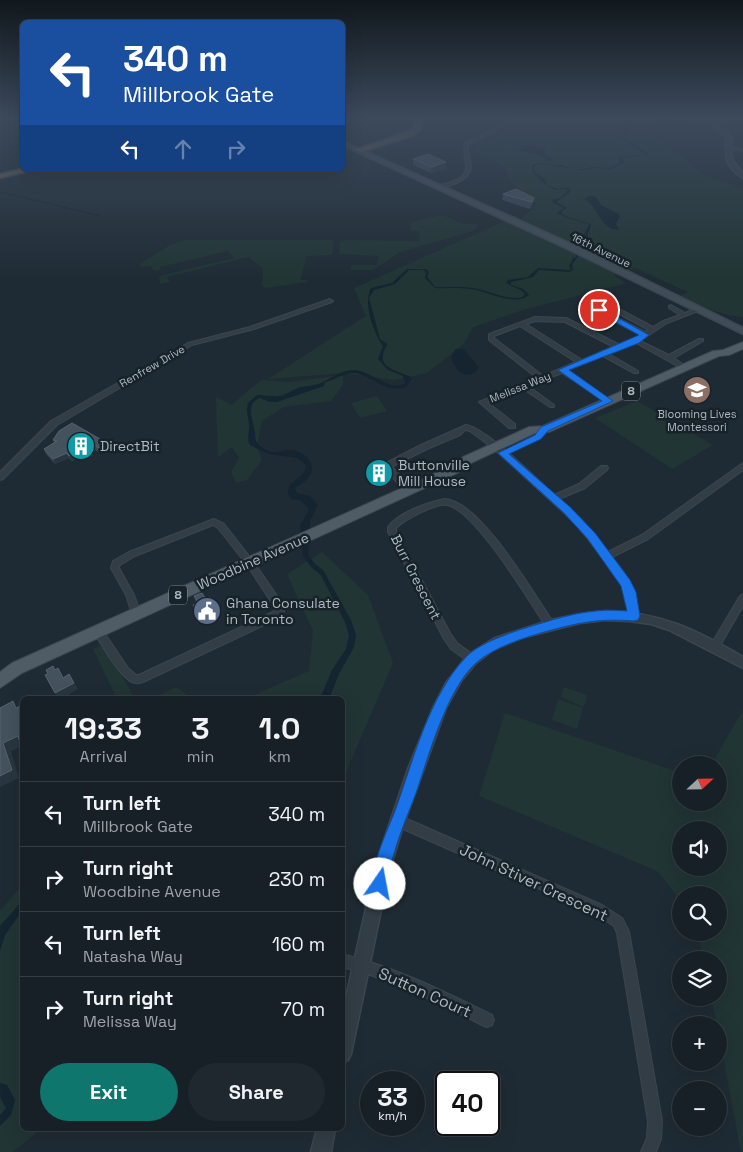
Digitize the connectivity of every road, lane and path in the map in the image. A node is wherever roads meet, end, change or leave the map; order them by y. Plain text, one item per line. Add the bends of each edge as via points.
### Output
1 (16, 173) edge
2 (413, 173) edge
3 (466, 173) edge
4 (0, 176) edge
5 (438, 185) junction
6 (667, 294) junction
7 (330, 301) dead end
8 (671, 307) dead end
9 (695, 311) junction
10 (685, 315) junction
11 (521, 324) junction
12 (654, 330) junction
13 (645, 335) junction
14 (743, 337) edge
15 (701, 340) dead end
16 (636, 341) junction
17 (618, 347) junction
18 (602, 353) junction
19 (669, 358) junction
20 (580, 362) junction
21 (683, 367) junction
22 (563, 370) junction
23 (636, 372) dead end
24 (542, 378) junction
25 (523, 386) junction
26 (608, 401) junction
27 (552, 406) dead end
28 (512, 426) dead end
29 (545, 429) joint
30 (500, 450) junction
31 (743, 466) edge
32 (604, 468) dead end
33 (0, 477) edge
34 (409, 490) junction
35 (554, 498) junction
36 (606, 556) junction
37 (250, 563) junction
38 (743, 598) edge
39 (136, 614) junction
40 (634, 616) junction
41 (550, 626) junction
42 (98, 632) junction
43 (715, 646) junction
44 (472, 659) junction
45 (743, 663) edge
46 (17, 668) junction
47 (0, 671) edge
48 (0, 681) edge
49 (398, 821) junction
50 (345, 961) edge
51 (363, 964) junction
52 (487, 1020) dead end
53 (345, 1041) edge
54 (326, 1131) edge
55 (321, 1152) edge
56 (648, 1152) edge

1 - 4 highway
2 - 5 main road, 16th Avenue
3 - 5 street via 460,180
5 - 6 main road, 16th Avenue
6 - 9 main road, 16th Avenue
6 - 14 main road, 16th Avenue
7 - 33 street, Renfrew Drive via 190,344 54,424
8 - 10 street
9 - 10 street, Melissa Way
9 - 14 main road, 16th Avenue
10 - 12 street, Melissa Way
11 - 17 street via 536,319 566,320
11 - 20 street
11 - 24 street via 491,335 491,339
12 - 13 street, Melissa Way
12 - 13 street via 613,308 600,308 604,314
13 - 16 street, Melissa Way
14 - 21 main road, Woodbine Avenue / 8 via 725,353 717,353
15 - 19 street
16 - 17 street, Melissa Way
16 - 19 street
17 - 18 street, Melissa Way
18 - 20 street, Melissa Way
18 - 23 street
19 - 21 street
20 - 22 street, Melissa Way
21 - 26 main road, Woodbine Avenue / 8
22 - 24 street, Melissa Way
22 - 26 street
24 - 25 street, Melissa Way
25 - 27 street
25 - 28 street, Melissa Way via 482,402
26 - 29 main road, Woodbine Avenue / 8
29 - 30 main road, Woodbine Avenue / 8 via 538,437
30 - 34 main road, Woodbine Avenue / 8 via 474,467 462,466
30 - 34 street via 473,429 466,428 389,465
30 - 35 street
31 - 36 street via 645,537
32 - 35 street via 582,486
34 - 37 main road, Woodbine Avenue / 8
35 - 36 street via 578,521
36 - 40 street via 630,592
37 - 39 main road, Woodbine Avenue / 8
37 - 39 street via 221,526 214,522 122,558 115,568
37 - 42 street via 277,602 279,612 145,677 134,679 130,676
38 - 43 street
39 - 42 main road, Woodbine Avenue / 8
40 - 41 street via 595,615
40 - 43 street via 668,624
41 - 44 street via 497,644
41 - 44 street, Burr Crescent via 491,539 460,507 449,502 437,503 396,522 392,532 447,636 454,646
42 - 46 main road, Woodbine Avenue / 8
43 - 45 street
44 - 49 street via 450,688 434,723
46 - 47 main road, Woodbine Avenue / 8
46 - 48 main road, Woodbine Avenue / 8
49 - 51 street via 385,856
49 - 56 street, John Stiver Crescent via 598,909 618,922 623,932 655,1121 654,1139
50 - 51 street, Sutton Court
51 - 52 street, Sutton Court
51 - 53 street
54 - 55 street

